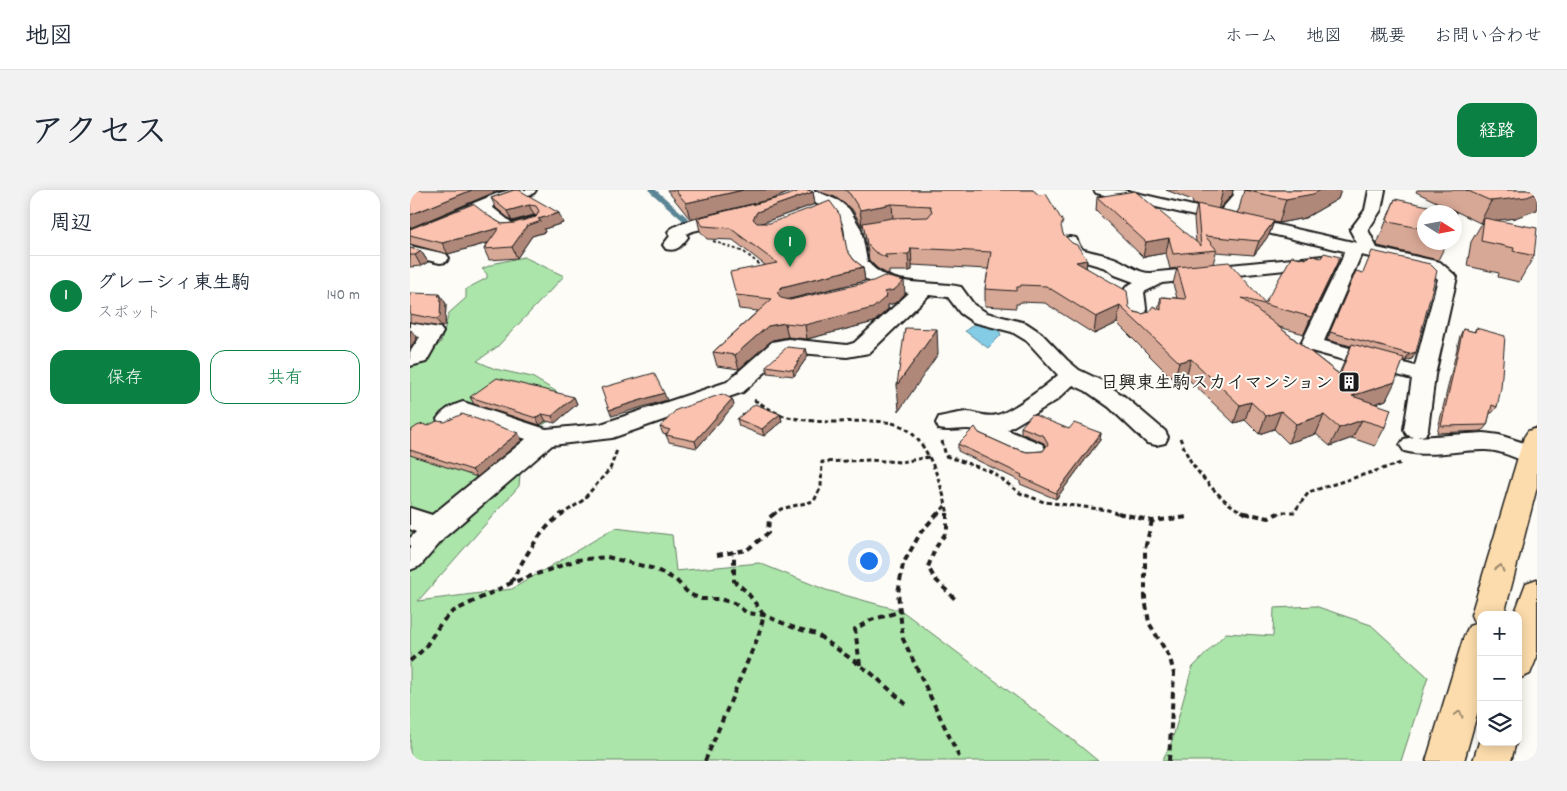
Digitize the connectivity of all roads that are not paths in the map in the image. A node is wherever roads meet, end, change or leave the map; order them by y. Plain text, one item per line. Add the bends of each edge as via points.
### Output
1 (528, 190) edge
2 (1102, 190) edge
3 (1240, 190) edge
4 (1377, 190) edge
5 (799, 195) edge
6 (833, 203) junction
7 (481, 206) junction
8 (751, 211) edge
9 (812, 214) edge
10 (1222, 219) junction
11 (534, 222) edge
12 (410, 235) edge
13 (675, 241) road end
14 (1070, 242) edge
15 (410, 251) edge
16 (1358, 253) junction
17 (440, 258) dead end
18 (882, 281) junction
19 (1150, 282) junction
20 (923, 290) junction
21 (858, 291) edge
22 (1138, 324) edge
23 (410, 329) edge
24 (410, 359) edge
25 (1071, 375) junction
26 (1424, 375) junction
27 (449, 420) edge
28 (948, 422) road end
29 (987, 424) junction
30 (545, 437) junction
31 (1156, 437) road end
32 (1534, 446) edge
33 (1033, 450) edge
34 (410, 518) edge
35 (436, 528) junction
36 (410, 558) edge
37 (1537, 592) edge
38 (1488, 611) edge
39 (1477, 650) edge
40 (1520, 656) edge
41 (1496, 746) edge
42 (1445, 761) edge
43 (1492, 761) edge

1 - 7 street
2 - 10 street
3 - 10 street via 1242,196
4 - 16 street via 1373,210 1359,230
5 - 6 street
6 - 9 street
6 - 18 street via 865,233 854,245 858,263
7 - 11 street via 509,229
7 - 12 street
8 - 13 street via 687,227 677,232
10 - 16 street via 1319,233
14 - 19 street via 1072,250 1078,254 1112,264
15 - 17 street
16 - 19 street via 1158,278
16 - 26 street via 1433,266 1448,277
16 - 26 street via 1312,344
18 - 20 street
18 - 21 street
19 - 22 street via 1134,290
20 - 25 street via 954,291 980,318 1019,327 1034,337
20 - 30 street via 861,348 847,352 788,345 780,347 734,387 603,432
23 - 24 street via 434,332 418,357
25 - 29 street via 1049,395 1017,415 1003,423
25 - 31 street via 1117,402
26 - 32 street via 1414,437 1429,446 1484,441
27 - 30 street via 463,410
28 - 29 street via 968,420
29 - 33 street via 989,432
30 - 35 street
38 -> 32 main road
34 - 35 street
35 - 36 street
37 - 40 main road
42 -> 39 main road
41 - 43 main road

